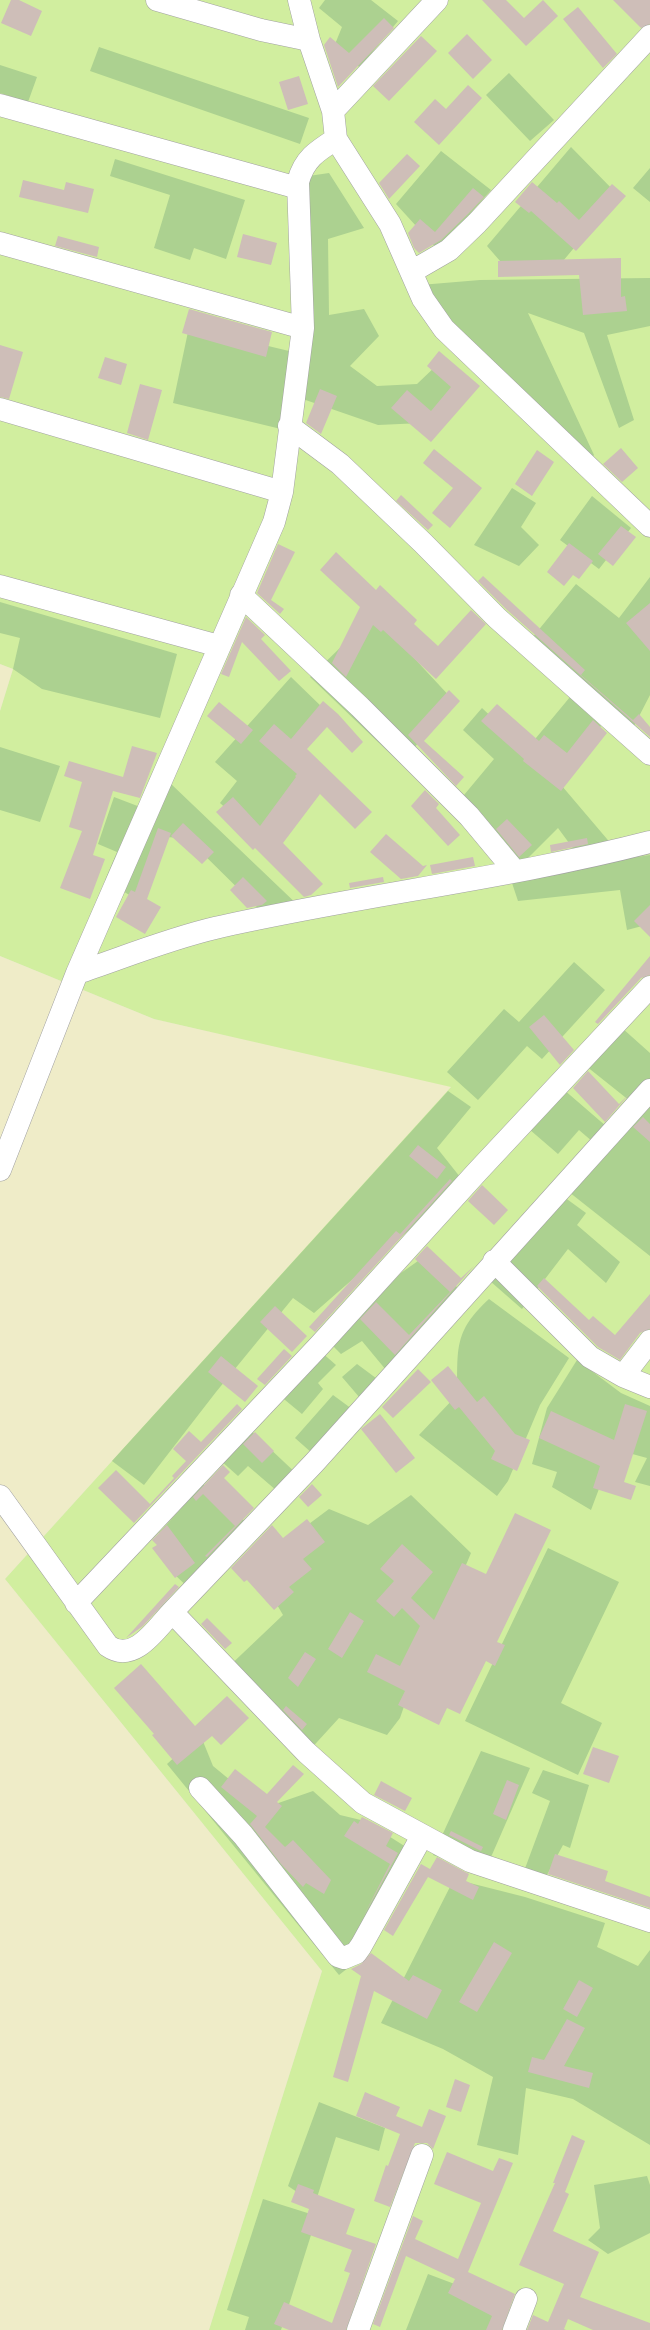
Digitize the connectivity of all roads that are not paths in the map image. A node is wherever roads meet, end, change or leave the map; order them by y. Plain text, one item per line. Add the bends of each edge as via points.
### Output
1 (157, 0) edge
2 (299, 0) edge
3 (437, 0) edge
4 (650, 36) edge
5 (309, 40) junction
6 (0, 105) edge
7 (333, 111) junction
8 (336, 139) junction
9 (298, 188) junction
10 (0, 243) edge
11 (411, 272) junction
12 (303, 328) junction
13 (0, 409) edge
14 (289, 426) junction
15 (282, 492) junction
16 (650, 526) edge
17 (0, 586) edge
18 (241, 595) junction
19 (219, 646) junction
20 (650, 754) edge
21 (650, 842) edge
22 (514, 870) junction
23 (77, 973) junction
24 (650, 987) edge
25 (650, 1090) edge
26 (0, 1170) edge
27 (494, 1261) junction
28 (650, 1341) edge
29 (623, 1376) junction
30 (650, 1387) edge
31 (0, 1496) edge
32 (76, 1603) junction
33 (172, 1612) junction
34 (200, 1788) dead end
35 (422, 1836) junction
36 (650, 1921) edge
37 (422, 2155) dead end
38 (526, 2299) dead end
39 (358, 2330) edge
40 (514, 2330) edge

1 - 5 street via 261,30
2 - 5 street
3 - 7 street
4 - 11 street via 477,223 449,250
5 - 7 street
6 - 9 street
7 - 8 street
8 - 9 street via 307,159 301,168
8 - 11 street via 390,224
9 - 12 street
10 - 12 street
11 - 16 street via 423,299 444,329
12 - 14 street
13 - 15 street
14 - 15 street
14 - 20 street via 340,464 497,618
15 - 18 street via 269,536
17 - 19 street
18 - 19 street
18 - 22 street via 360,707 468,816
19 - 23 street
21 - 22 street via 592,856
22 - 23 street via 213,929
23 - 26 street
24 - 32 street via 482,1166 319,1346
25 - 27 street
27 - 29 street via 590,1357
27 - 33 street via 314,1463
28 - 29 street
29 - 30 street
31 - 32 street
32 - 33 street via 108,1646 122,1652 135,1649
33 - 35 street via 306,1752 363,1804
34 - 35 street via 252,1846 338,1956 344,1958 356,1953 361,1946
35 - 36 street via 470,1861
37 - 39 street
38 - 40 street

